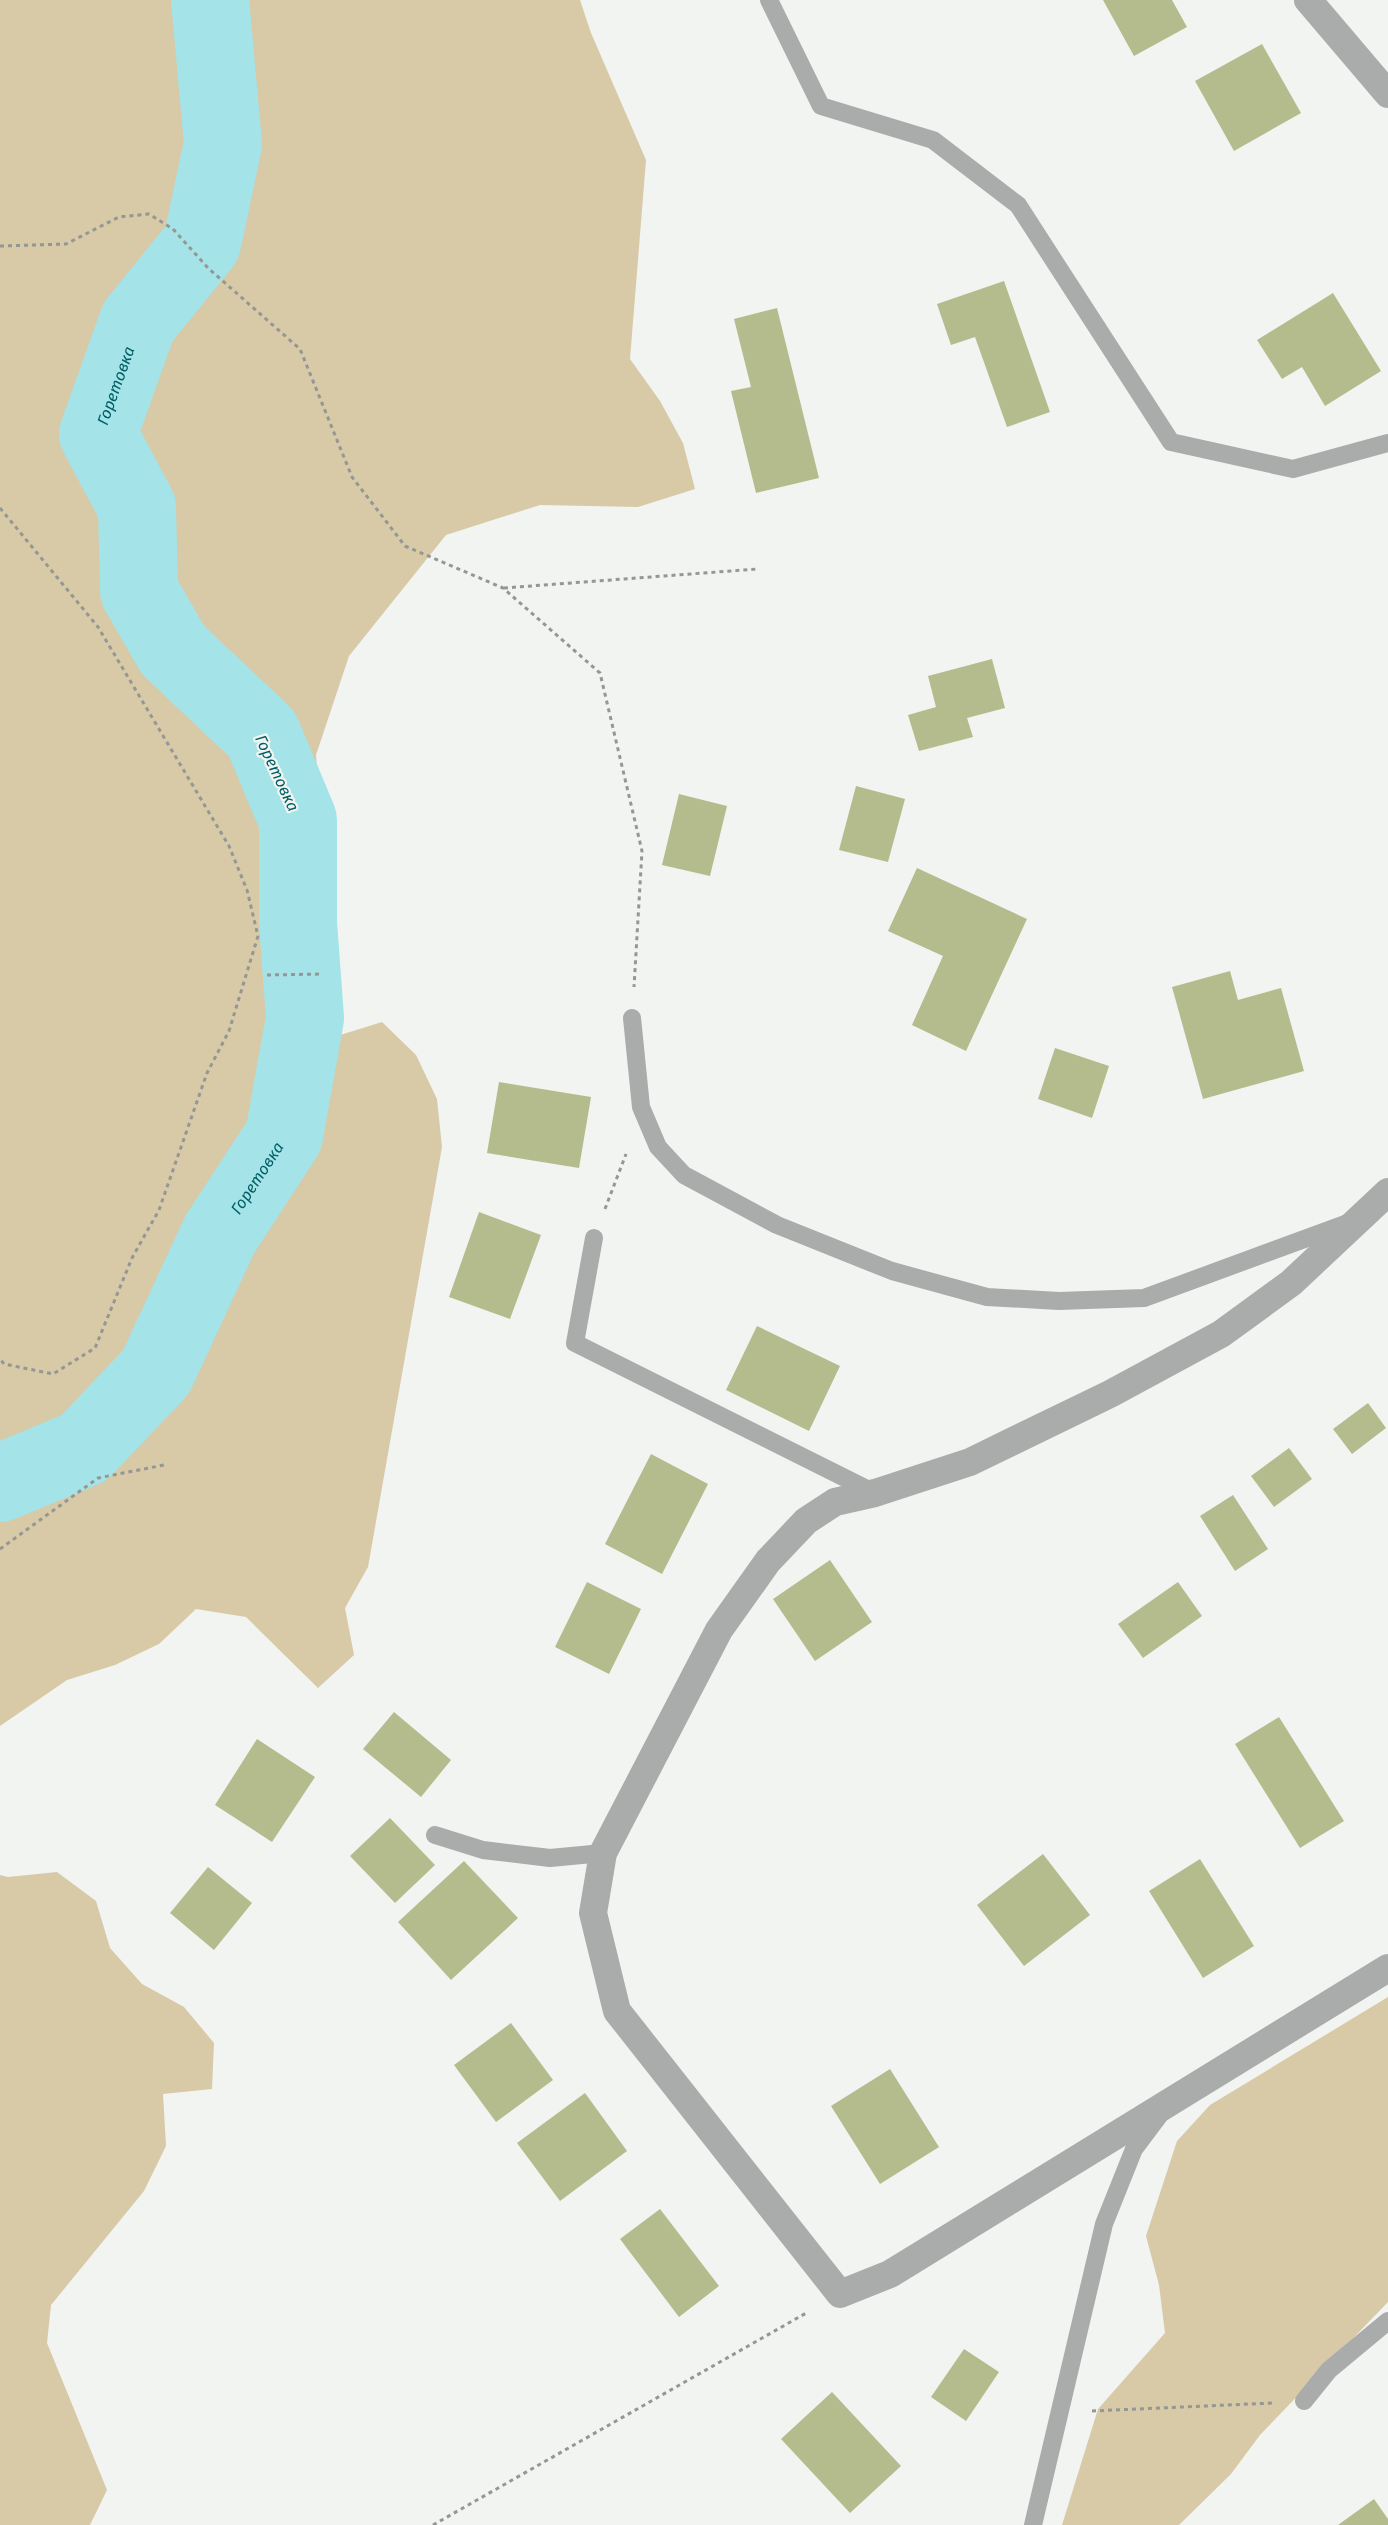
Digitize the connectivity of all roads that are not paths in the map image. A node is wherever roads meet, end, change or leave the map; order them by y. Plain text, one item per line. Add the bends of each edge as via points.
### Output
1 (770, 0) edge
2 (1308, 0) edge
3 (1388, 94) edge
4 (1388, 443) edge
5 (632, 1018) road end
6 (1388, 1192) edge
7 (1358, 1220) junction
8 (594, 1238) road end
9 (874, 1493) junction
10 (435, 1835) dead end
11 (603, 1853) junction
12 (1388, 1968) edge
13 (1170, 2101) junction
14 (1388, 2322) edge
15 (1304, 2401) road end
16 (1033, 2525) edge

1 - 4 lane via 820,106 933,140 1018,205 1172,442 1293,469
2 - 3 street
5 - 7 lane via 643,1112 658,1147 684,1175 786,1229 892,1271 987,1297 1059,1302 1144,1298
6 - 7 street
7 - 9 street via 1291,1283 1221,1334 1110,1394 970,1462
8 - 9 lane via 576,1342
9 - 11 street via 835,1502 806,1520 768,1561 719,1630
10 - 11 lane via 483,1850 550,1858
11 - 13 street via 593,1913 617,2011 840,2294 890,2274
12 - 13 street
13 - 16 lane via 1134,2149 1104,2224
14 - 15 lane via 1329,2370

